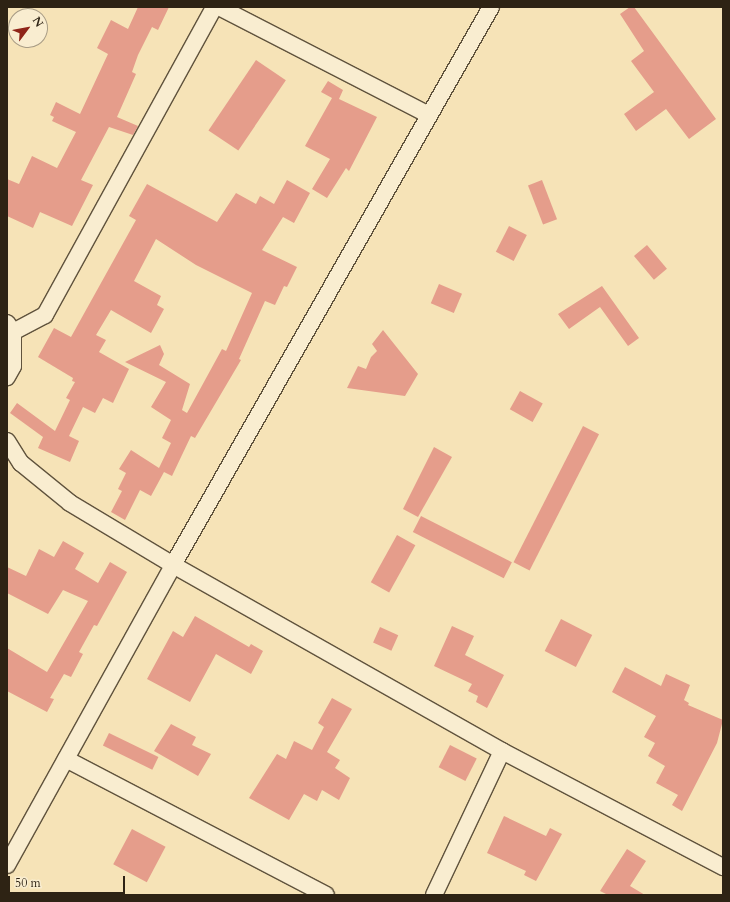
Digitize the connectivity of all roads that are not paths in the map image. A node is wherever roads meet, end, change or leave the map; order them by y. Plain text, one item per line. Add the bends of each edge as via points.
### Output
1 (214, 7) edge
2 (219, 7) edge
3 (491, 7) edge
4 (429, 115) junction
5 (10, 328) edge
6 (7, 377) edge
7 (7, 441) edge
8 (173, 565) junction
9 (502, 751) junction
10 (66, 759) junction
11 (7, 865) edge
12 (723, 867) edge
13 (326, 895) edge
14 (434, 895) edge

1 - 5 street via 45,315
2 - 4 street
3 - 4 street
4 - 8 street
5 - 6 street via 12,366
7 - 8 street via 20,463 70,503
8 - 9 street
8 - 10 street
9 - 12 street
9 - 14 street
10 - 11 street
10 - 13 street

